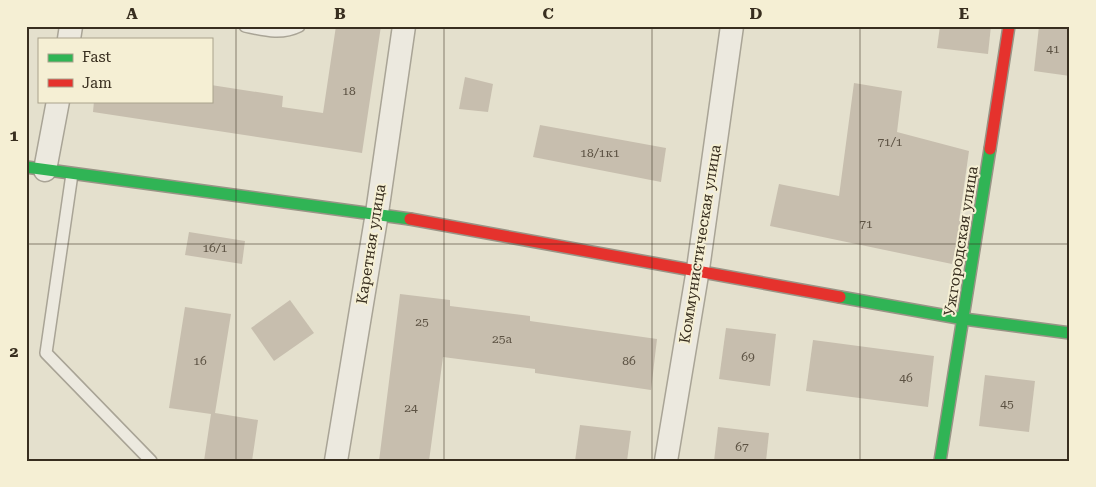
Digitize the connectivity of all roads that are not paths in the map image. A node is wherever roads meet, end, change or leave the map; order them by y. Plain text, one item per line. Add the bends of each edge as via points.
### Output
1 (245, 26) edge
2 (299, 26) edge
3 (404, 26) edge
4 (732, 26) edge
5 (1009, 26) edge
6 (58, 102) edge
7 (36, 168) edge
8 (72, 174) junction
9 (377, 213) junction
10 (698, 269) junction
11 (964, 318) junction
12 (1070, 333) edge
13 (151, 461) edge
14 (336, 461) edge
15 (666, 461) edge
16 (940, 461) edge

1 - 2 lane via 272,32 289,31
3 - 9 street, Каретная улица
4 - 10 street, Коммунистическая улица
5 - 11 main road, Ужгородская улица
6 - 7 street
7 - 8 main road
8 - 9 main road
8 - 13 lane via 46,353
9 - 10 main road
9 - 14 street, Каретная улица
10 - 11 main road
10 - 15 street, Коммунистическая улица
11 - 12 main road
11 - 16 main road, Ужгородская улица

